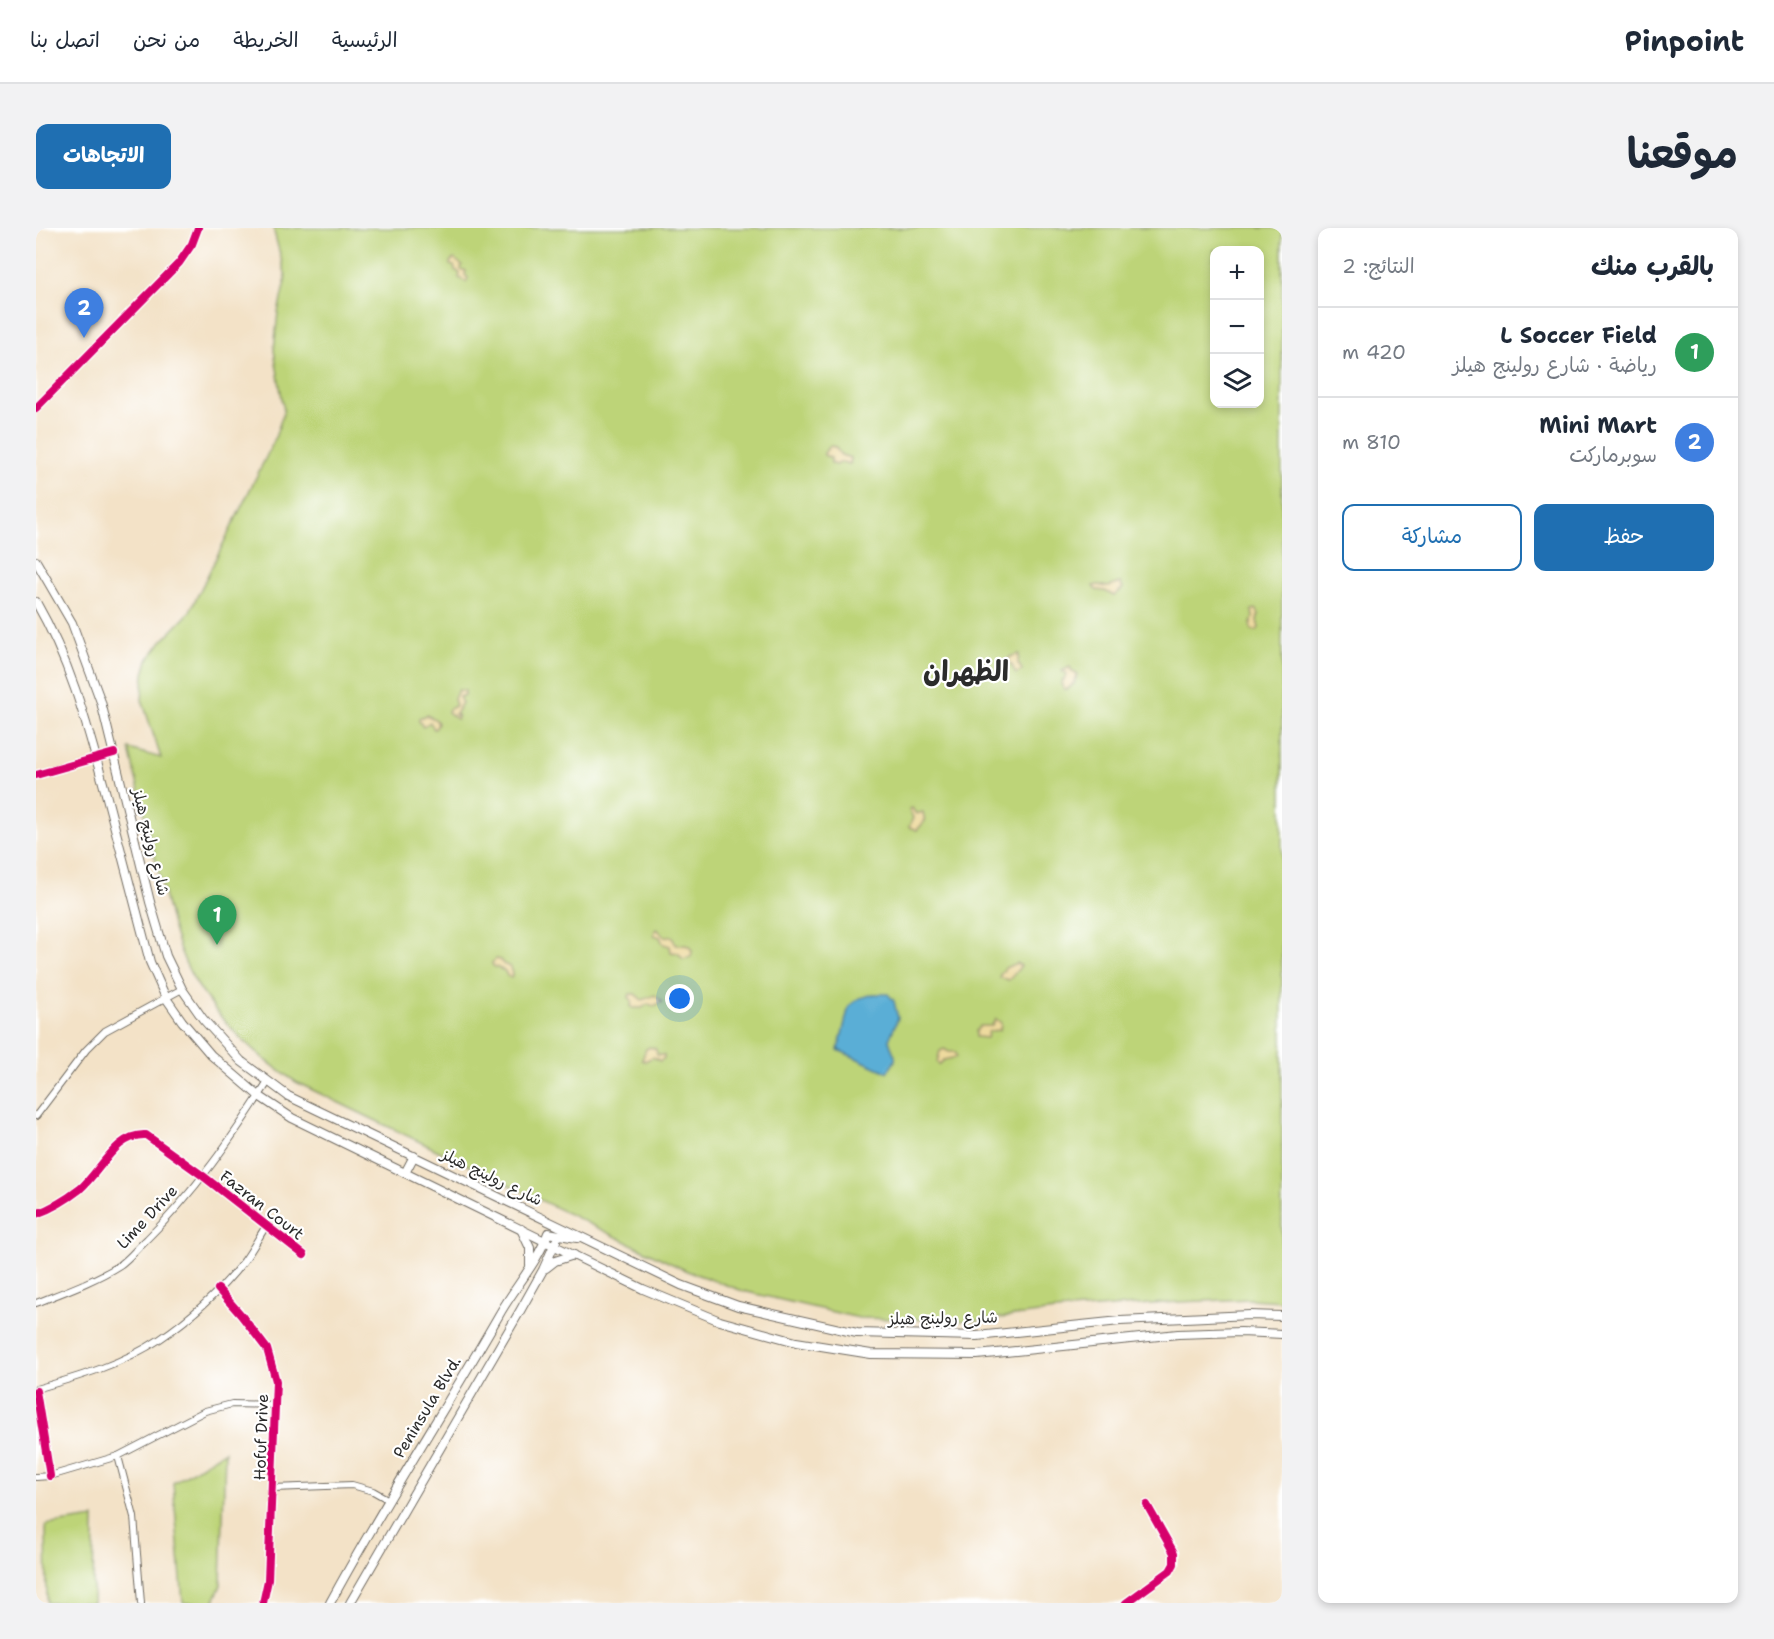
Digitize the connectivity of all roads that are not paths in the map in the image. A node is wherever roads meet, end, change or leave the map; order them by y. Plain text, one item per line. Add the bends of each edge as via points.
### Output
1 (198, 228) edge
2 (36, 408) edge
3 (36, 561) edge
4 (36, 602) edge
5 (114, 753) junction
6 (96, 758) junction
7 (36, 775) edge
8 (182, 989) junction
9 (166, 998) junction
10 (268, 1082) junction
11 (259, 1096) junction
12 (36, 1116) edge
13 (414, 1156) junction
14 (405, 1173) junction
15 (203, 1176) junction
16 (36, 1214) edge
17 (546, 1220) junction
18 (266, 1226) junction
19 (521, 1229) junction
20 (554, 1234) junction
21 (586, 1239) junction
22 (543, 1240) junction
23 (554, 1245) junction
24 (304, 1255) dead end
25 (574, 1255) junction
26 (530, 1265) junction
27 (543, 1270) junction
28 (218, 1289) junction
29 (36, 1303) edge
30 (1282, 1316) edge
31 (1282, 1334) edge
32 (36, 1390) edge
33 (276, 1405) junction
34 (118, 1456) junction
35 (50, 1476) junction
36 (36, 1477) edge
37 (273, 1488) junction
38 (389, 1500) junction
39 (1147, 1505) dead end
40 (141, 1603) edge
41 (263, 1603) edge
42 (330, 1603) edge
43 (350, 1603) edge
44 (1126, 1603) edge

1 - 2 street via 179,263
3 - 5 main road, شارع رولينج هيلز via 72,623 101,702
4 - 6 main road, شارع رولينج هيلز via 74,681
5 - 6 street
5 - 8 main road, شارع رولينج هيلز via 155,918 166,956
6 - 7 street
6 - 9 main road, شارع رولينج هيلز via 150,962
8 - 9 street
8 - 10 main road, شارع رولينج هيلز via 241,1061
9 - 11 main road, شارع رولينج هيلز via 211,1055
9 - 12 street via 105,1031
10 - 11 street, Lime Drive
10 - 13 main road, شارع رولينج هيلز via 288,1096
11 - 14 main road, شارع رولينج هيلز via 292,1118
11 - 15 street, Lime Drive
13 - 14 main road
13 - 17 main road, شارع رولينج هيلز
14 - 19 main road, شارع رولينج هيلز
15 - 16 street, Fazran Court via 146,1135 136,1134 112,1152 81,1188 56,1207
15 - 18 street, Fazran Court
15 - 29 street, Lime Drive via 121,1264
17 - 20 main road, Peninsula Blvd.
17 - 21 main road, شارع رولينج هيلز
18 - 24 street, Fazran Court
18 - 28 street via 244,1260
19 - 22 main road, شارع رولينج هيلز
19 - 26 main road via 530,1248
20 - 21 main road
20 - 22 main road, Peninsula Blvd. via 548,1233
20 - 23 main road, Peninsula Blvd.
21 - 30 main road, شارع رولينج هيلز via 681,1285 729,1302 857,1333 977,1336 1140,1320
22 - 23 main road, شارع رولينج هيلز
22 - 26 main road, Peninsula Blvd.
23 - 25 main road, شارع رولينج هيلز
23 - 27 main road, Peninsula Blvd.
25 - 27 main road
25 - 31 main road, شارع رولينج هيلز via 720,1321 795,1342 871,1354 977,1355 1178,1334
26 - 38 main road, Peninsula Blvd.
27 - 43 main road, Peninsula Blvd.
28 - 32 street via 159,1340 118,1362
28 - 33 street, Hofuf Drive via 267,1349 276,1381
32 - 35 street
33 - 34 street via 232,1404 205,1411
33 - 37 street, Hofuf Drive
34 - 35 street
34 - 40 street via 134,1517
35 - 36 street
37 - 38 street via 352,1485
37 - 41 street, Hofuf Drive
38 - 42 main road, Peninsula Blvd.
39 - 44 street via 1174,1553 1174,1564 1170,1572

